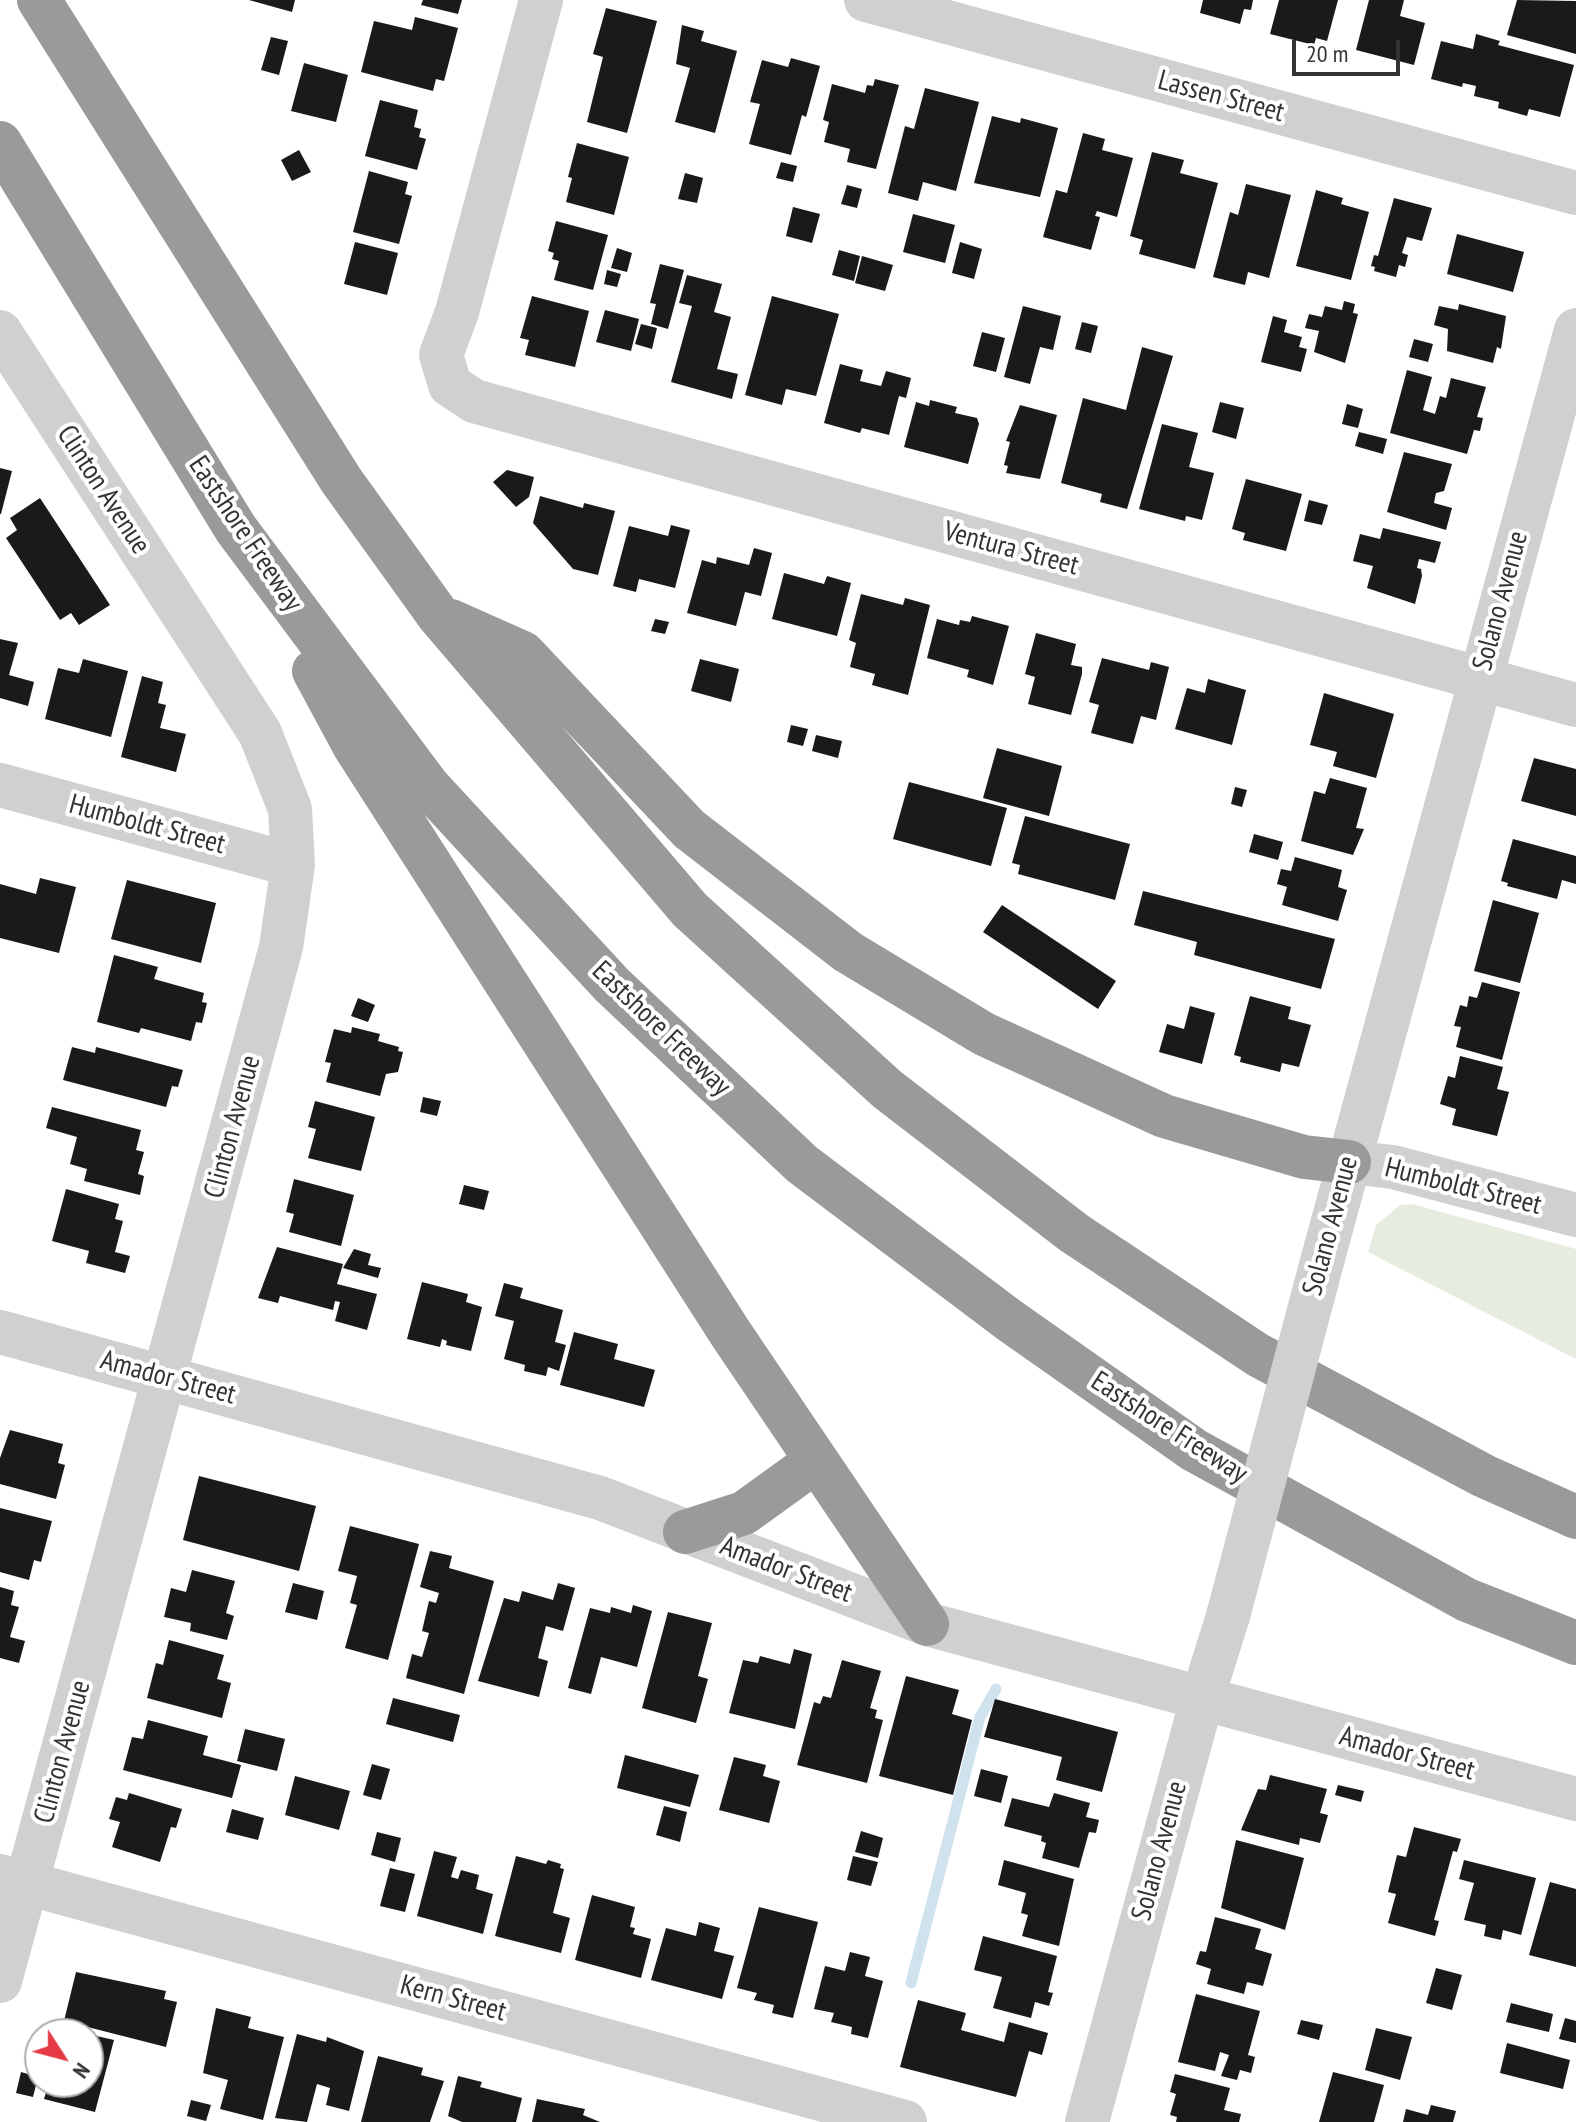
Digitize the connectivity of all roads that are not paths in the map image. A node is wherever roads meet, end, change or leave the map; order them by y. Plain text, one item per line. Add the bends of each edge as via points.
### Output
1 (39, 0) edge
2 (541, 0) edge
3 (866, 0) edge
4 (0, 143) edge
5 (1576, 193) edge
6 (1576, 330) edge
7 (0, 332) edge
8 (236, 529) junction
9 (438, 615) junction
10 (1479, 678) junction
11 (1576, 705) edge
12 (0, 785) edge
13 (293, 865) junction
14 (1349, 1162) junction
15 (1576, 1215) edge
16 (0, 1332) edge
17 (165, 1377) junction
18 (816, 1461) junction
19 (1576, 1517) edge
20 (685, 1532) junction
21 (927, 1624) junction
22 (1576, 1643) edge
23 (1202, 1699) junction
24 (1576, 1799) edge
25 (14, 1880) edge
26 (0, 1981) edge
27 (905, 2122) edge
28 (1087, 2122) edge

1 - 9 highway via 341,480
2 - 10 street, Ventura Street via 441,355 450,385 474,401
3 - 5 street, Lassen Street
4 - 8 highway, Eastshore Freeway
6 - 10 street, Solano Avenue
7 - 13 street, Clinton Avenue via 260,733 290,809
8 - 18 highway via 355,747
8 - 22 highway, Eastshore Freeway via 428,786 612,985 802,1164 1009,1320 1194,1450 1467,1600
9 - 14 highway via 523,653 689,829 848,952 970,1026 1164,1116 1304,1157
9 - 19 highway via 690,910 887,1089 1074,1233 1258,1355 1484,1476
10 - 11 street, Ventura Street
10 - 14 street, Solano Avenue
12 - 13 street, Humboldt Street
13 - 17 street, Clinton Avenue via 281,947
14 - 15 street, Humboldt Street via 1393,1167
14 - 23 street, Solano Avenue, bridge
16 - 17 street, Amador Street
17 - 20 street, Amador Street via 600,1498
17 - 25 street, Clinton Avenue
18 - 20 highway via 744,1513
18 - 21 highway
20 - 21 street, Amador Street
21 - 23 street, Amador Street
23 - 24 street, Amador Street
23 - 28 street, Solano Avenue
25 - 26 street, Clinton Avenue
25 - 27 street, Kern Street

